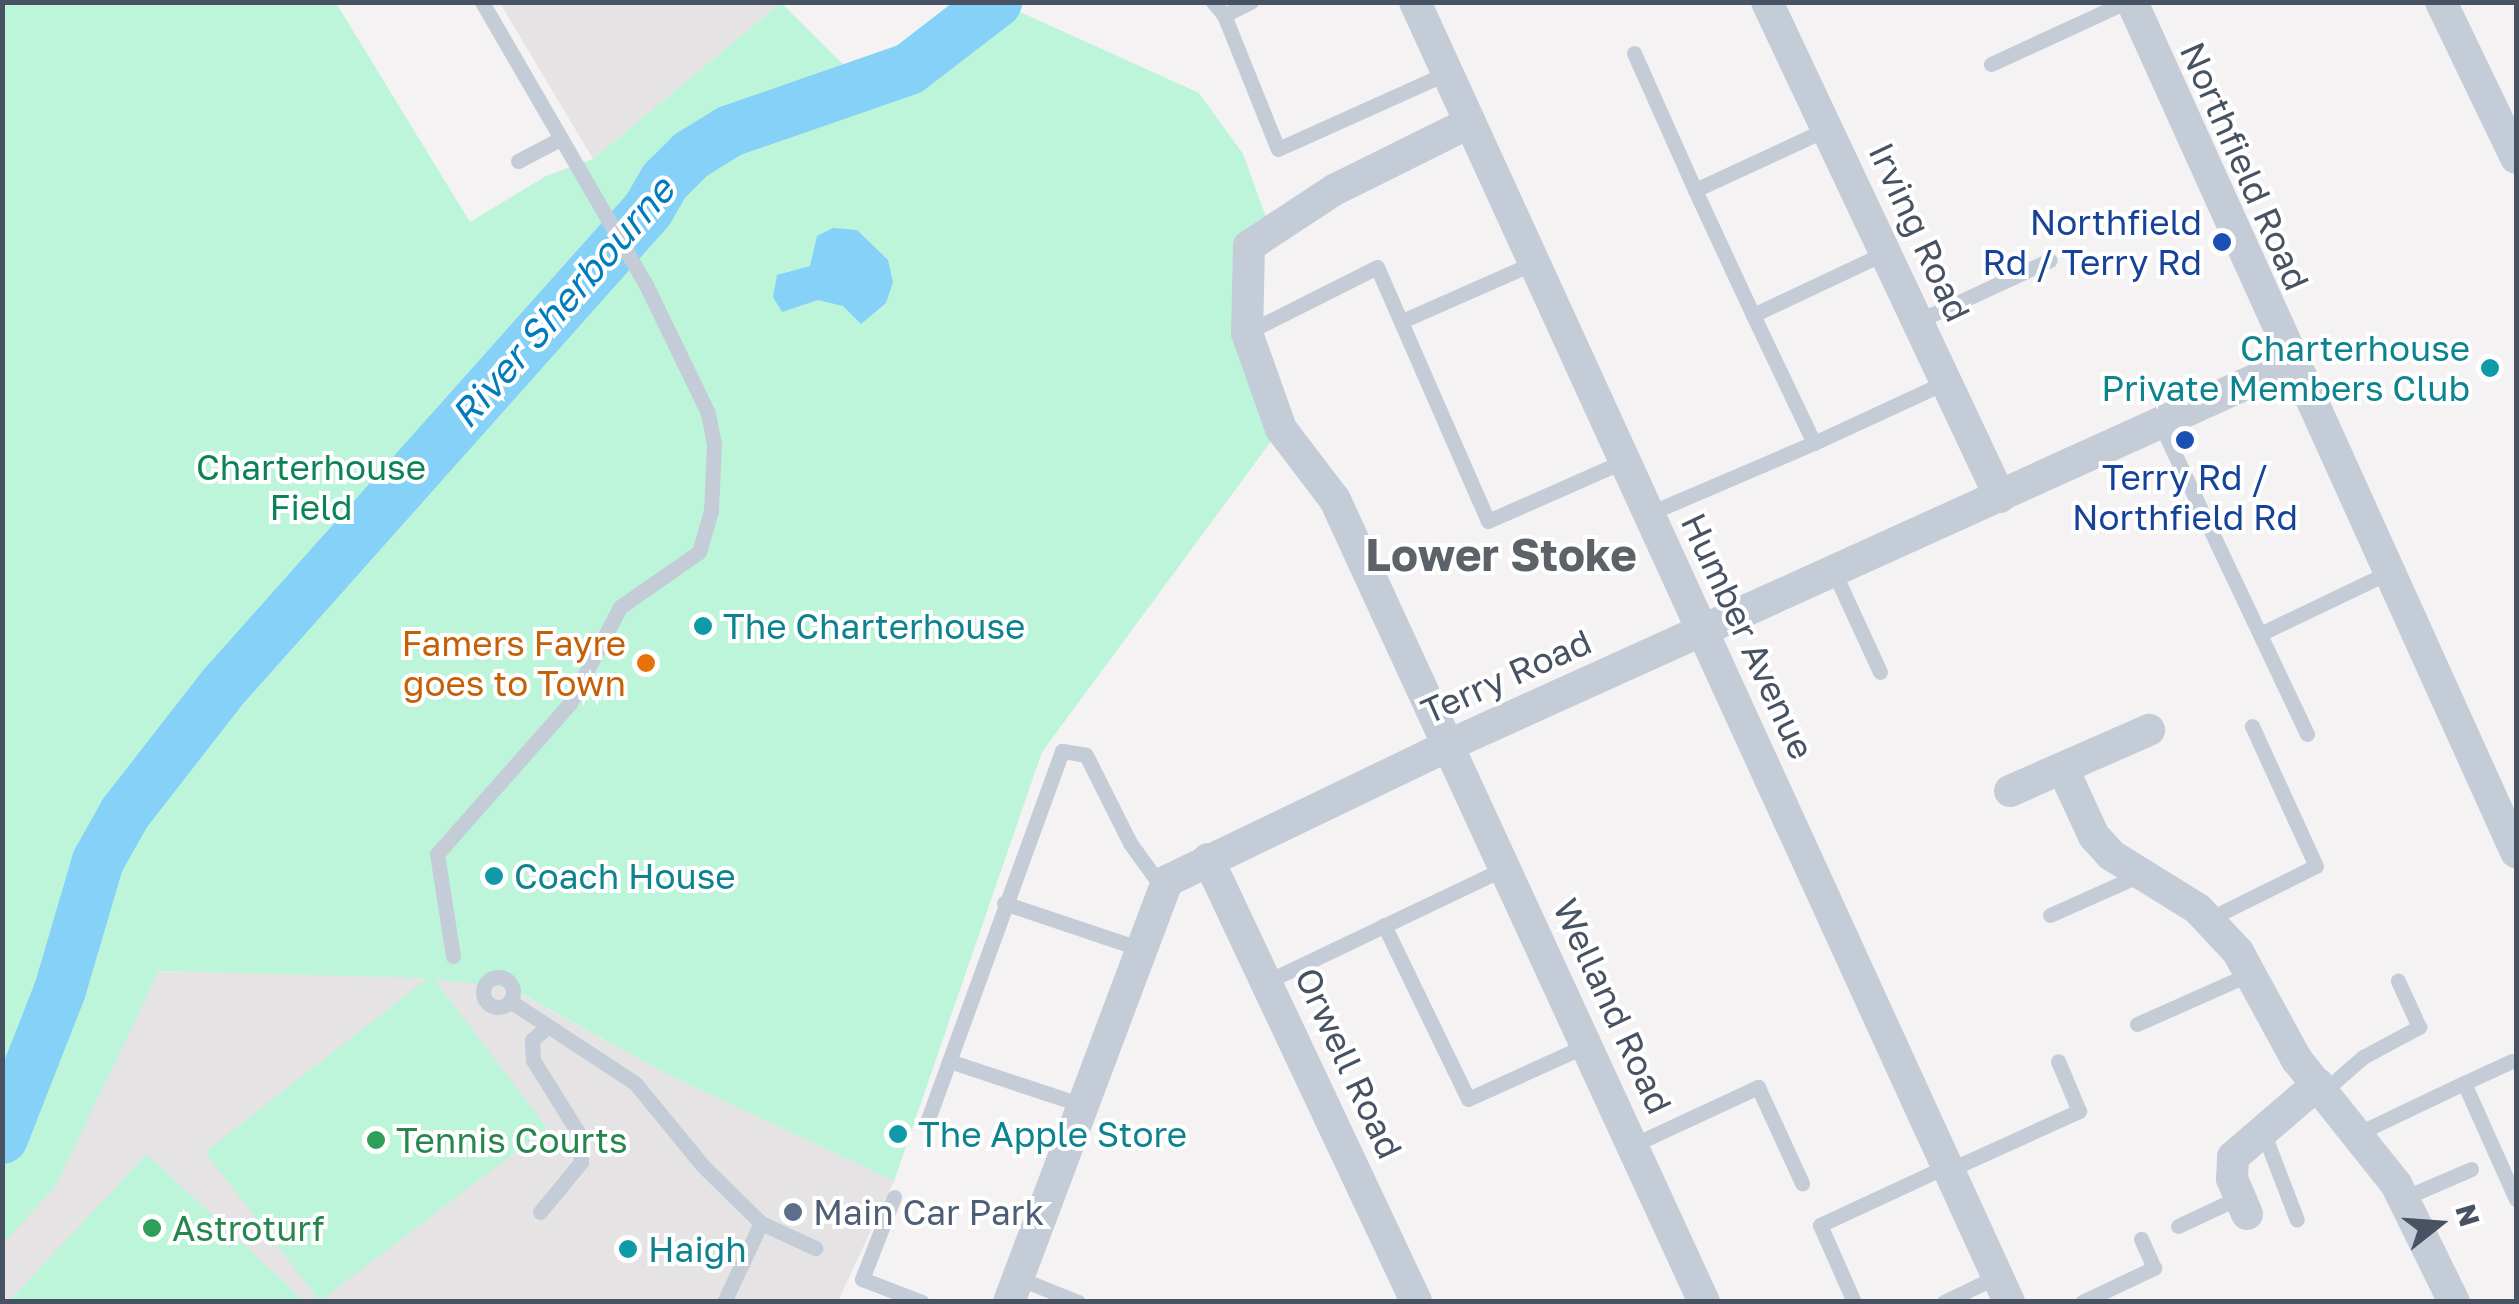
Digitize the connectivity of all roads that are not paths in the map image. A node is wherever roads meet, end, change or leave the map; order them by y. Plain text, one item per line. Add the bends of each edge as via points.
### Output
1 (482, 2) edge
2 (1252, 2) edge
3 (1416, 2) edge
4 (1767, 2) edge
5 (2129, 2) edge
6 (2442, 2) edge
7 (1218, 9) edge
8 (1634, 54) dead end
9 (1991, 64) dead end
10 (1447, 73) junction
11 (2508, 117) edge
12 (1468, 123) junction
13 (1826, 129) junction
14 (560, 139) junction
15 (2516, 158) edge
16 (518, 161) dead end
17 (1696, 190) junction
18 (1885, 253) junction
19 (2050, 260) dead end
20 (1531, 264) junction
21 (1753, 315) junction
22 (1918, 321) junction
23 (1402, 322) junction
24 (1247, 333) junction
25 (2290, 364) junction
26 (1946, 382) junction
27 (2160, 423) junction
28 (1814, 443) junction
29 (1624, 461) junction
30 (2000, 497) junction
31 (1648, 514) junction
32 (1834, 572) junction
33 (2387, 573) junction
34 (1702, 632) junction
35 (2262, 633) junction
36 (1880, 672) dead end
37 (2252, 726) dead end
38 (2149, 730) dead end
39 (2307, 734) dead end
40 (1450, 745) junction
41 (2063, 769) junction
42 (2010, 791) dead end
43 (2516, 852) edge
44 (1208, 859) junction
45 (1505, 868) junction
46 (2140, 875) junction
47 (1162, 886) junction
48 (1004, 903) junction
49 (2050, 915) dead end
50 (2210, 919) junction
51 (1384, 924) junction
52 (1138, 948) junction
53 (453, 956) dead end
54 (2252, 972) junction
55 (2398, 981) dead end
56 (1266, 982) junction
57 (510, 1001) dead end
58 (2137, 1024) dead end
59 (547, 1027) junction
60 (1587, 1045) junction
61 (948, 1061) junction
62 (2058, 1062) dead end
63 (2512, 1062) dead end
64 (2464, 1083) junction
65 (2321, 1087) junction
66 (1082, 1105) junction
67 (927, 1122) dead end
68 (2262, 1130) junction
69 (2359, 1132) junction
70 (1633, 1144) junction
71 (1948, 1168) junction
72 (2471, 1169) dead end
73 (1802, 1184) dead end
74 (894, 1197) dead end
75 (2404, 1198) junction
76 (2516, 1199) edge
77 (2243, 1206) joint
78 (540, 1212) dead end
79 (2297, 1220) dead end
80 (761, 1223) junction
81 (2178, 1226) dead end
82 (2141, 1238) dead end
83 (815, 1248) dead end
84 (2004, 1289) edge
85 (1014, 1290) edge
86 (724, 1302) edge
87 (922, 1302) edge
88 (1078, 1302) edge
89 (1416, 1302) edge
90 (1704, 1302) edge
91 (1854, 1302) edge
92 (1944, 1302) edge
93 (2082, 1302) edge
94 (2454, 1302) edge

1 - 14 lane
2 - 7 lane
3 - 10 street, Humber Avenue
4 - 13 street, Irving Road
5 - 9 lane
5 - 25 street, Northfield Road
6 - 11 street
7 - 10 lane via 1278,148
8 - 17 lane
10 - 12 street, Humber Avenue
11 - 15 street
12 - 20 street, Humber Avenue
12 - 24 street via 1334,190 1249,246
13 - 17 lane
13 - 18 street, Irving Road
14 - 16 lane
14 - 53 lane via 646,285 708,413 714,444 711,511 699,552 620,607 570,703 437,854
17 - 21 lane
18 - 21 lane
18 - 22 street, Irving Road
19 - 22 lane
20 - 23 lane
20 - 29 street, Humber Avenue
21 - 28 lane
22 - 26 street, Irving Road
23 - 24 lane via 1378,267
23 - 29 lane via 1488,522
24 - 40 street, Welland Road via 1281,428 1335,500
25 - 27 street, Terry Road
25 - 33 street, Northfield Road
26 - 28 lane
26 - 30 street, Irving Road
27 - 30 street, Terry Road
27 - 35 lane
28 - 31 lane
29 - 31 street, Humber Avenue
30 - 32 street, Terry Road
31 - 34 street, Humber Avenue
32 - 34 street, Terry Road
32 - 36 lane
33 - 35 lane
33 - 43 street, Northfield Road
34 - 40 street, Terry Road
34 - 71 street, Humber Avenue
35 - 39 lane
37 - 50 lane via 2316,866
38 - 41 street
40 - 44 street, Terry Road
40 - 45 street, Welland Road
41 - 42 street
41 - 46 street via 2094,836
44 - 47 street, Terry Road
44 - 56 street, Orwell Road
45 - 51 lane
45 - 60 street, Welland Road
46 - 49 lane
46 - 50 street
47 - 48 lane via 1130,843 1086,755 1062,751
47 - 52 street
48 - 52 lane
48 - 61 lane
50 - 54 street
51 - 56 lane
51 - 60 lane via 1468,1098
52 - 66 street
54 - 58 lane
54 - 65 street via 2284,1038
55 - 65 lane via 2419,1027
56 - 89 street, Orwell Road
57 - 59 lane
59 - 78 lane via 532,1040 534,1060 579,1134 581,1162
59 - 80 lane via 635,1083 702,1165
60 - 70 street, Welland Road
61 - 66 lane
61 - 67 lane
62 - 71 lane via 2080,1111
63 - 64 lane
64 - 69 lane
64 - 76 lane
65 - 68 street
65 - 69 street
66 - 85 street
68 - 77 street via 2233,1157
68 - 79 lane
69 - 75 street
70 - 73 lane via 1758,1087
70 - 90 street, Welland Road
71 - 84 street, Humber Avenue
71 - 91 lane via 1820,1225
72 - 75 lane
74 - 87 lane via 862,1278
75 - 94 street
77 - 81 lane
80 - 83 lane
80 - 86 lane
82 - 93 lane via 2154,1268
84 - 92 lane
85 - 88 lane

